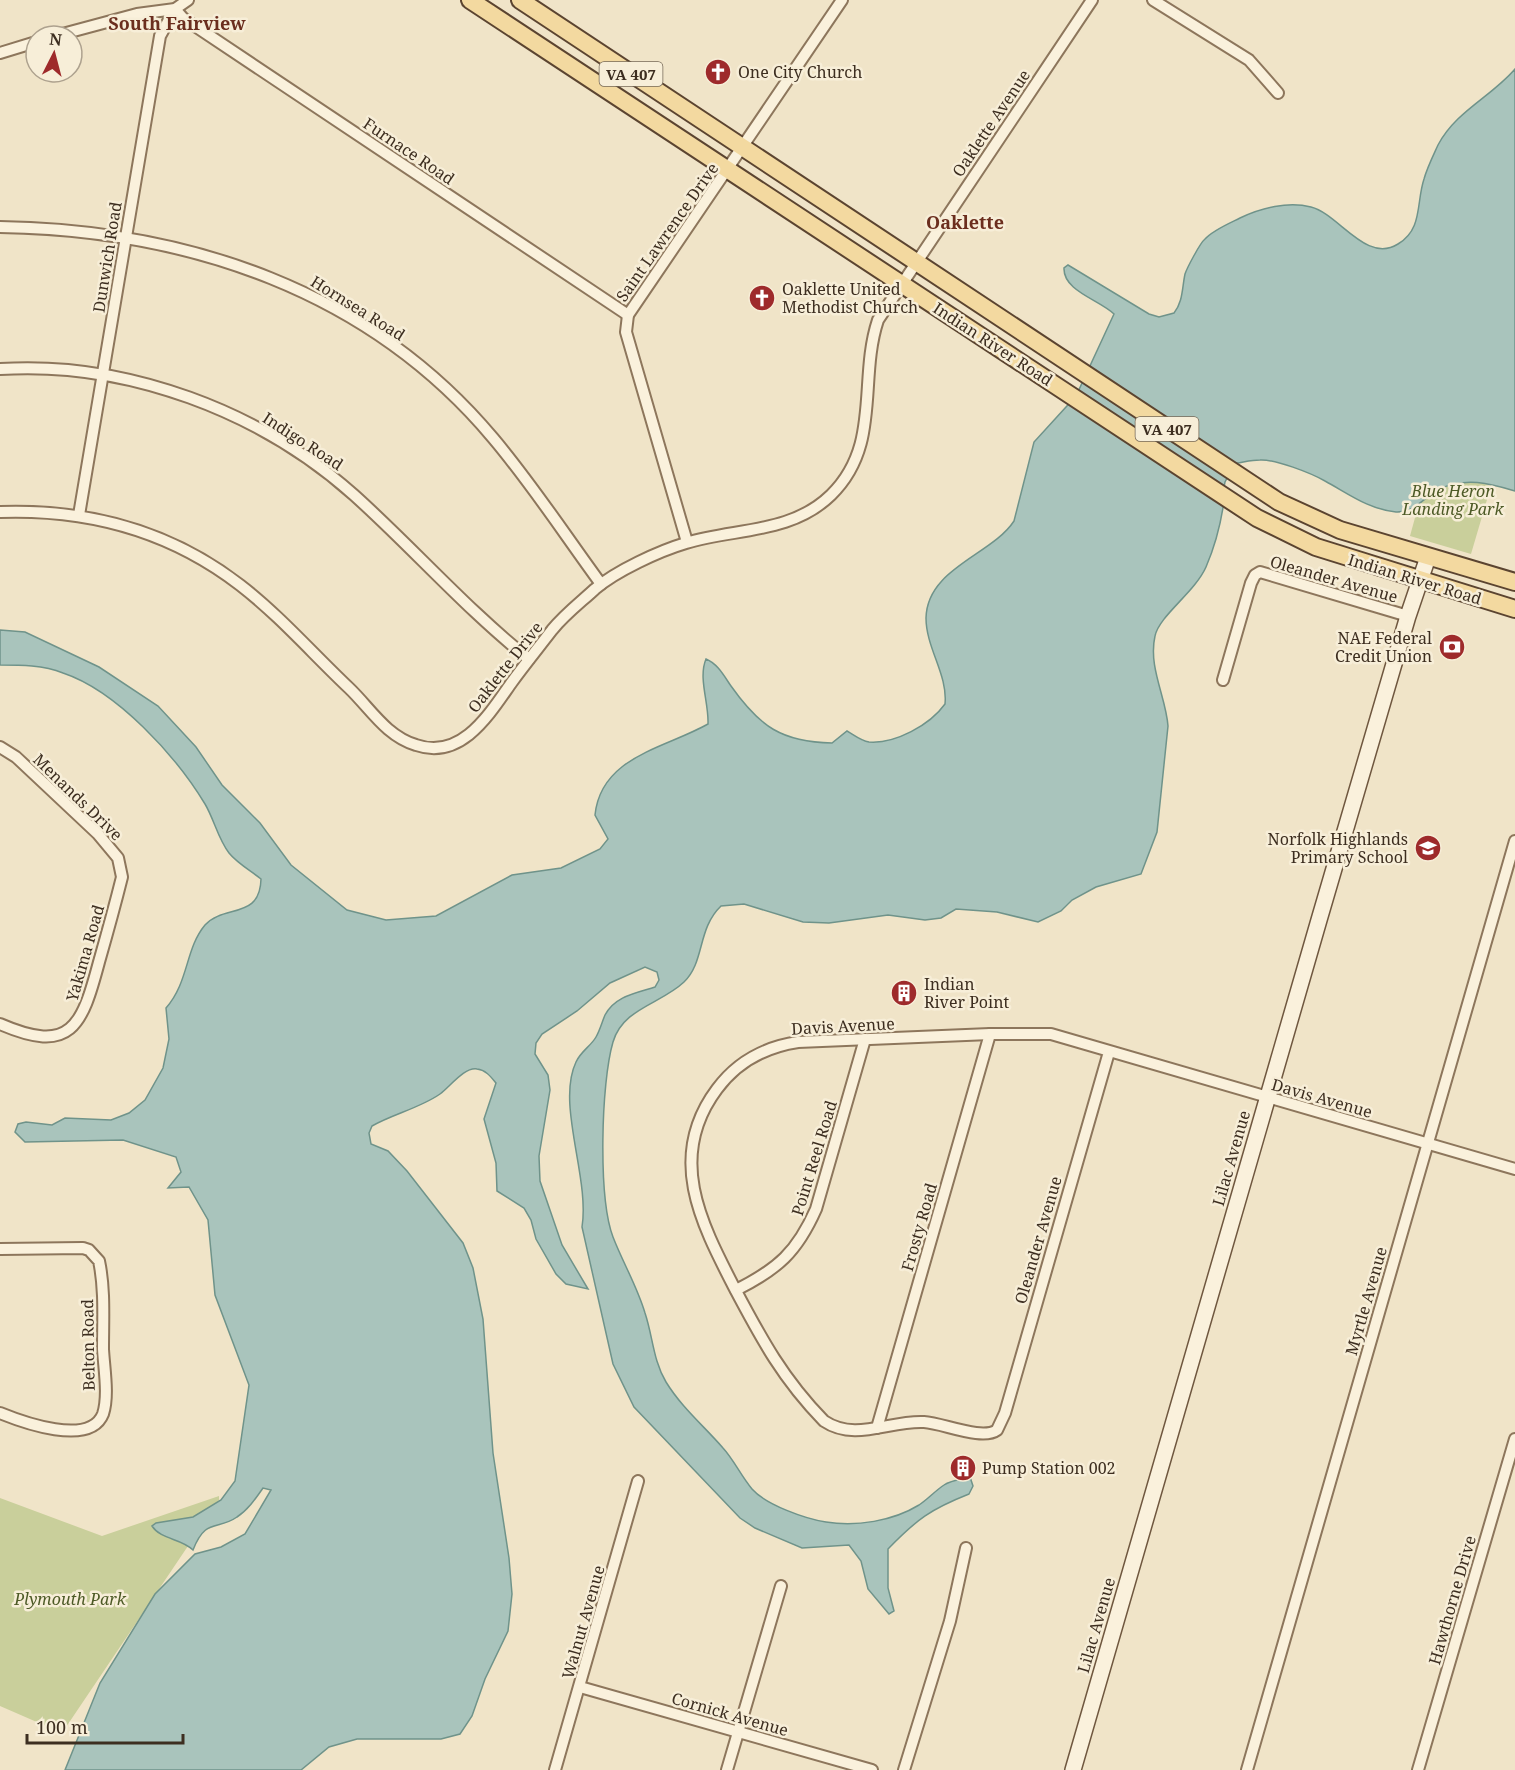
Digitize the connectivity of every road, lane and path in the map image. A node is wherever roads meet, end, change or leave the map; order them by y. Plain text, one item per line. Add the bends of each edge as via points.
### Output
1 (188, 0) edge
2 (470, 0) edge
3 (520, 0) edge
4 (842, 0) edge
5 (1092, 0) edge
6 (1153, 0) edge
7 (175, 9) junction
8 (84, 28) edge
9 (24, 46) edge
10 (0, 53) edge
11 (1278, 93) dead end
12 (742, 148) junction
13 (729, 168) junction
14 (0, 227) edge
15 (126, 237) junction
16 (914, 262) junction
17 (901, 284) junction
18 (628, 315) junction
19 (0, 369) edge
20 (103, 375) junction
21 (0, 512) edge
22 (79, 515) junction
23 (687, 542) junction
24 (1428, 557) junction
25 (1420, 581) junction
26 (1515, 582) edge
27 (601, 584) junction
28 (1515, 609) edge
29 (1408, 616) junction
30 (529, 659) junction
31 (1223, 680) dead end
32 (0, 747) edge
33 (1515, 841) edge
34 (122, 877) joint
35 (0, 1024) edge
36 (990, 1034) junction
37 (865, 1038) junction
38 (1109, 1052) junction
39 (1267, 1098) junction
40 (1427, 1144) junction
41 (1515, 1169) edge
42 (0, 1249) edge
43 (736, 1290) junction
44 (0, 1413) edge
45 (877, 1428) junction
46 (992, 1433) joint
47 (1515, 1439) edge
48 (638, 1481) dead end
49 (966, 1548) dead end
50 (781, 1586) dead end
51 (580, 1688) junction
52 (738, 1731) junction
53 (555, 1770) edge
54 (727, 1770) edge
55 (872, 1770) edge
56 (904, 1770) edge
57 (1073, 1770) edge
58 (1247, 1770) edge
59 (1418, 1770) edge

1 - 7 street
2 - 13 main road, Indian River Road / VA 407
3 - 12 main road, Indian River Road / VA 407
4 - 12 street, Saint Lawrence Drive
5 - 16 street, Oaklette Avenue
6 - 11 street via 1250,60
7 - 8 street
7 - 15 street, Dunwich Road via 160,36
7 - 18 street, Furnace Road
9 - 10 street
12 - 13 street, Saint Lawrence Drive
12 - 16 main road, Indian River Road / VA 407
13 - 17 main road, Indian River Road / VA 407
13 - 18 street, Saint Lawrence Drive
14 - 15 street, Hornsea Road
15 - 20 street, Dunwich Road
15 - 27 street, Hornsea Road via 204,254 279,280 334,307 389,343 442,386 492,436
16 - 17 street, Oaklette Drive
16 - 24 main road, Indian River Road / VA 407 via 1291,509 1340,530
17 - 23 street, Oaklette Drive via 878,320 870,344 866,425 857,454 841,483 821,503 788,521
17 - 25 main road, Indian River Road / VA 407 via 1278,529 1316,547
18 - 23 street, Saint Lawrence Drive via 626,332
19 - 20 street, Indigo Road via 41,368
20 - 22 street, Dunwich Road
20 - 30 street, Indigo Road via 205,403 297,452 356,497 486,625
21 - 22 street, Oaklette Drive
22 - 30 street, Oaklette Drive via 116,522 157,537 209,563 271,612 390,732 418,747 444,747 473,732
23 - 27 street, Oaklette Drive
24 - 25 street, Lilac Avenue
24 - 26 main road, Indian River Road / VA 407
25 - 28 main road, Indian River Road / VA 407
25 - 29 street, Lilac Avenue
27 - 30 street, Oaklette Drive via 566,615
29 - 31 street, Oleander Avenue via 1260,572 1251,583
29 - 39 street, Lilac Avenue
32 - 34 street, Menands Drive via 16,757 98,834 117,858
33 - 40 street, Myrtle Avenue
34 - 35 street, Yakima Road via 90,996 77,1023 66,1031 40,1038
36 - 37 street, Davis Avenue
36 - 38 street, Davis Avenue via 1051,1034
36 - 45 street, Frosty Road
37 - 43 street, Point Reel Road via 816,1209 807,1228 790,1255 775,1269
37 - 43 street, Davis Avenue via 798,1042 771,1048 735,1069 707,1102 693,1140 693,1184 708,1236
38 - 39 street, Davis Avenue
38 - 46 street, Oleander Avenue via 1002,1423
39 - 40 street, Davis Avenue
39 - 57 street, Lilac Avenue
40 - 41 street, Davis Avenue
40 - 58 street, Myrtle Avenue
42 - 44 street, Belton Road via 83,1248 99,1261 104,1412 86,1428 46,1428
43 - 45 street, Davis Avenue via 774,1361 824,1421 844,1430
45 - 46 street, Davis Avenue via 920,1422
47 - 59 street, Hawthorne Drive
48 - 51 street, Walnut Avenue
49 - 56 street via 944,1643
50 - 52 street
51 - 52 street, Cornick Avenue
51 - 53 street, Walnut Avenue
52 - 54 street
52 - 55 street, Cornick Avenue

